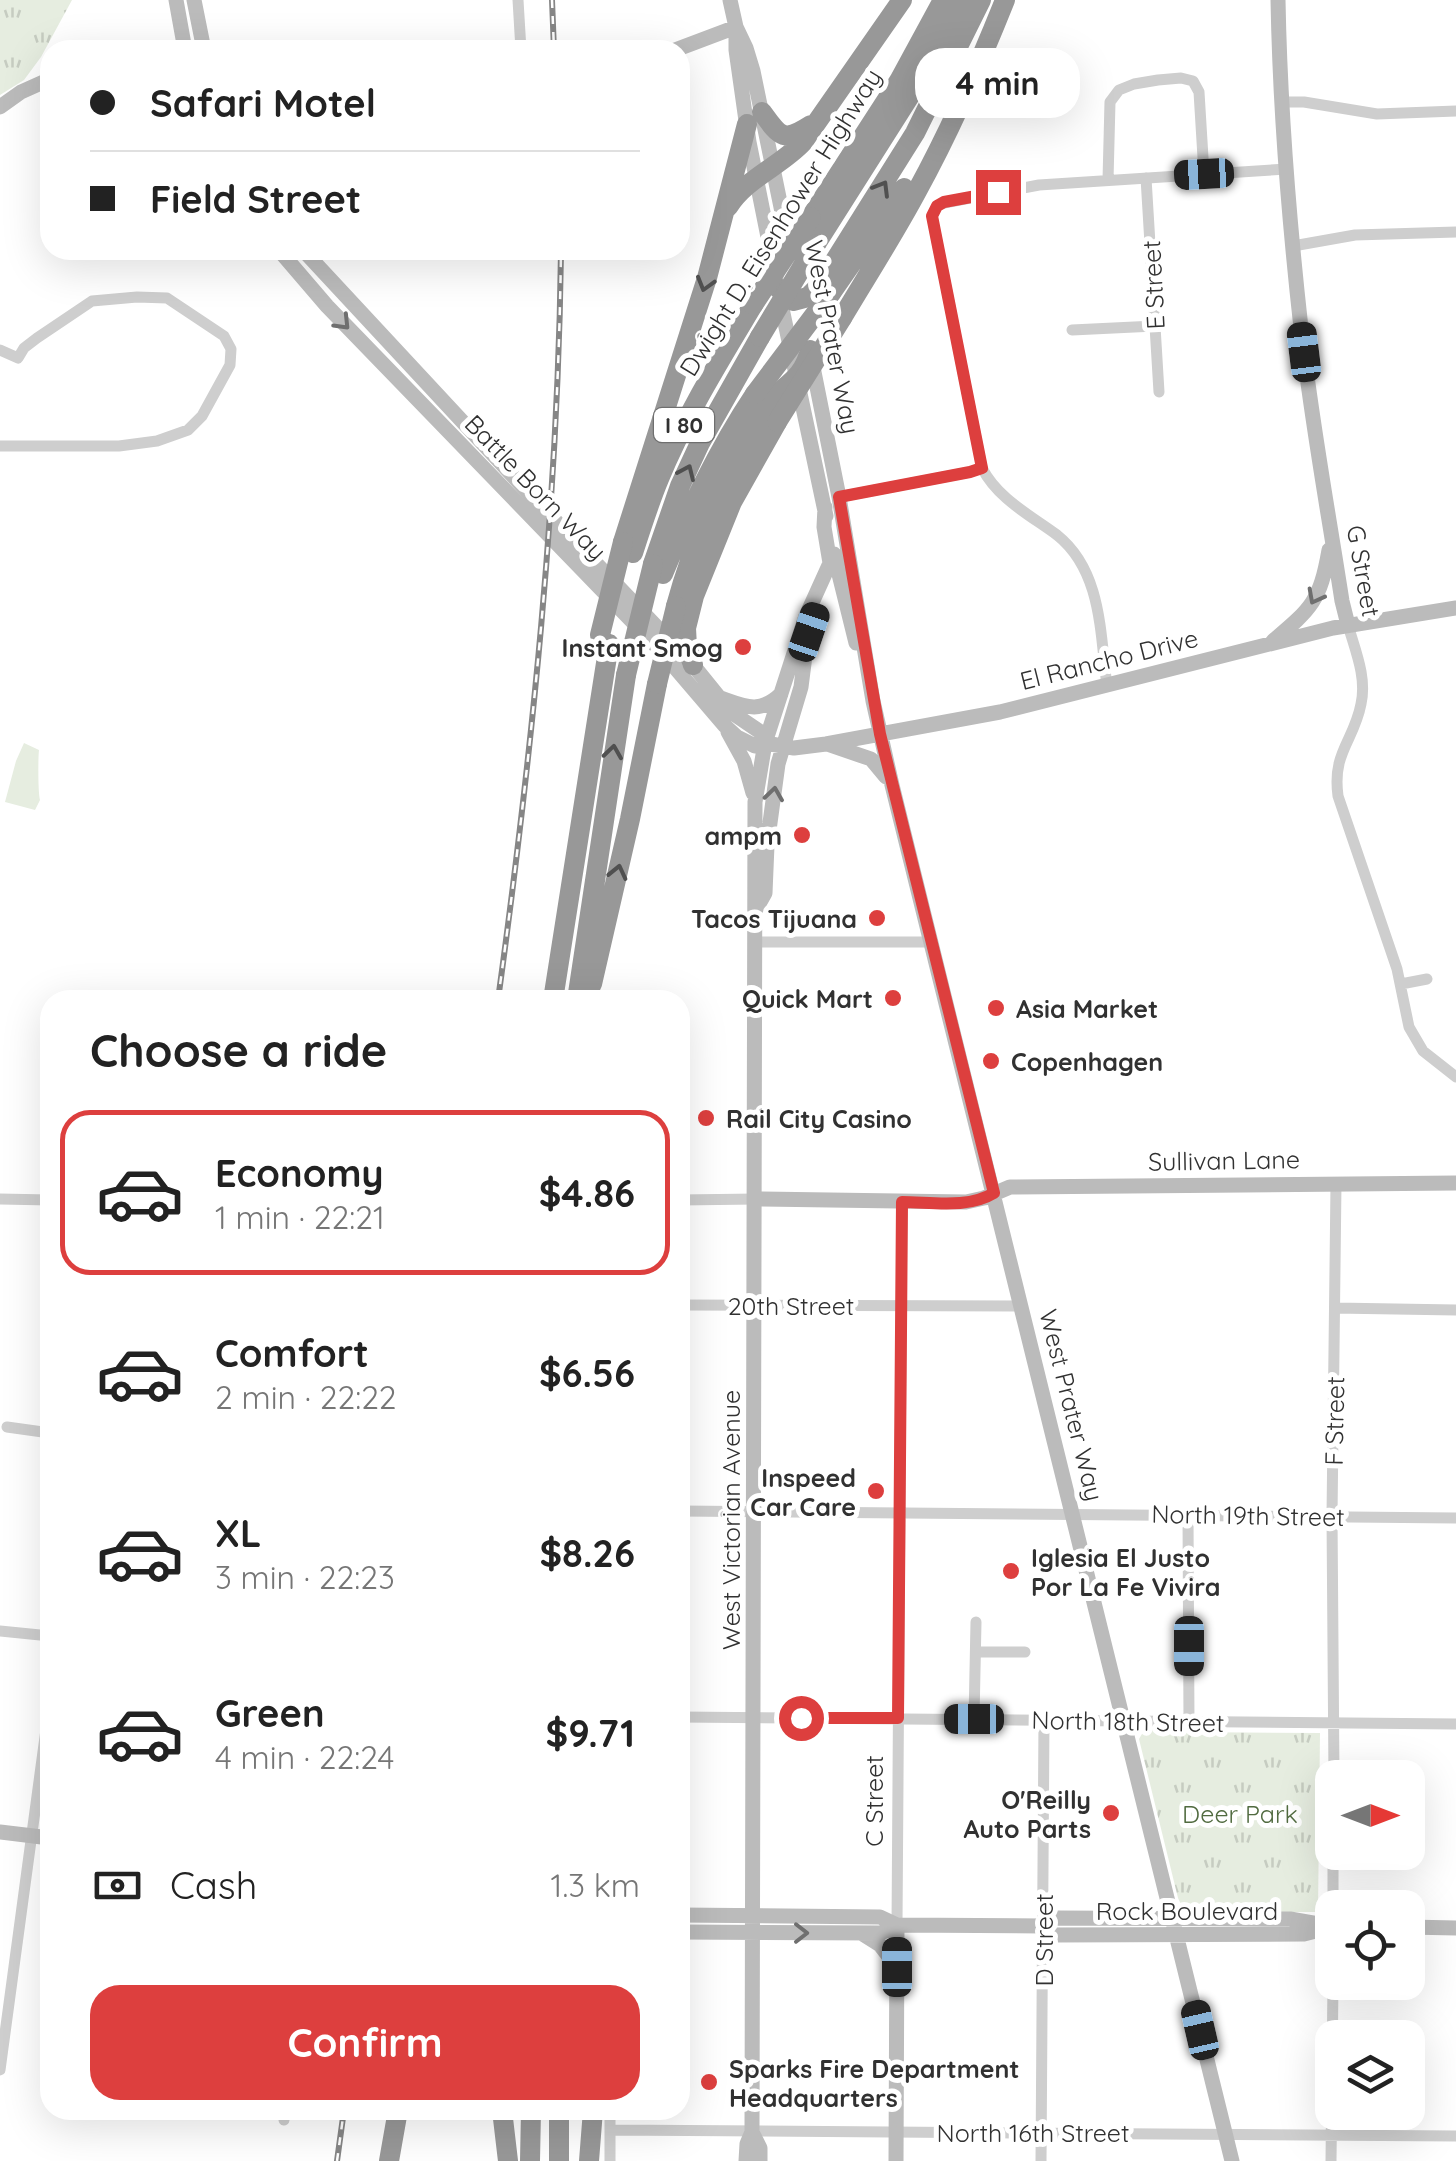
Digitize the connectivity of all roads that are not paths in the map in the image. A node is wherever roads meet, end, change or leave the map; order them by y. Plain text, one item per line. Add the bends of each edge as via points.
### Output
1 (176, 0) edge
2 (194, 0) edge
3 (518, 0) edge
4 (730, 0) edge
5 (902, 0) edge
6 (943, 0) edge
7 (963, 0) edge
8 (981, 0) edge
9 (1004, 0) edge
10 (1278, 0) edge
11 (736, 27) junction
12 (183, 40) edge
13 (202, 40) edge
14 (520, 40) edge
15 (690, 44) edge
16 (40, 83) edge
17 (1283, 102) junction
18 (0, 107) edge
19 (1456, 111) edge
20 (754, 118) junction
21 (813, 124) junction
22 (1288, 170) junction
23 (765, 172) junction
24 (1204, 174) junction
25 (1146, 178) junction
26 (1108, 180) junction
27 (726, 211) junction
28 (1456, 232) edge
29 (1293, 246) junction
30 (288, 260) edge
31 (312, 260) edge
32 (778, 288) junction
33 (800, 300) junction
34 (1155, 326) junction
35 (1072, 330) dead end
36 (0, 350) edge
37 (810, 350) junction
38 (796, 380) junction
39 (1159, 392) dead end
40 (803, 412) junction
41 (751, 432) junction
42 (0, 446) edge
43 (982, 468) junction
44 (839, 497) junction
45 (824, 508) junction
46 (1332, 533) junction
47 (628, 548) junction
48 (850, 557) junction
49 (658, 569) junction
50 (842, 592) junction
51 (1456, 608) edge
52 (1348, 625) junction
53 (1270, 643) junction
54 (866, 660) junction
55 (693, 665) junction
56 (1107, 686) junction
57 (782, 694) junction
58 (720, 697) junction
59 (724, 725) junction
60 (880, 734) junction
61 (826, 744) junction
62 (773, 745) junction
63 (892, 785) junction
64 (755, 802) junction
65 (756, 909) junction
66 (756, 942) junction
67 (932, 942) junction
68 (1427, 979) dead end
69 (1401, 984) junction
70 (555, 990) edge
71 (579, 990) edge
72 (590, 990) edge
73 (1456, 1078) edge
74 (1456, 1182) edge
75 (1336, 1184) junction
76 (994, 1193) junction
77 (0, 1199) edge
78 (756, 1199) junction
79 (40, 1200) edge
80 (690, 1200) edge
81 (902, 1202) junction
82 (690, 1305) edge
83 (756, 1305) junction
84 (900, 1306) junction
85 (1022, 1306) junction
86 (1335, 1308) junction
87 (1456, 1310) edge
88 (8, 1427) dead end
89 (40, 1432) edge
90 (690, 1511) edge
91 (754, 1512) junction
92 (900, 1512) junction
93 (1073, 1514) junction
94 (1188, 1514) junction
95 (1332, 1516) junction
96 (1456, 1518) edge
97 (976, 1622) dead end
98 (0, 1630) edge
99 (40, 1635) edge
100 (976, 1652) junction
101 (1025, 1652) dead end
102 (690, 1717) edge
103 (754, 1718) junction
104 (898, 1718) junction
105 (974, 1719) junction
106 (1044, 1720) junction
107 (1124, 1720) junction
108 (1190, 1723) junction
109 (1334, 1724) junction
110 (1456, 1724) edge
111 (1334, 1760) edge
112 (0, 1832) edge
113 (40, 1837) edge
114 (40, 1847) edge
115 (690, 1916) edge
116 (1174, 1918) junction
117 (1315, 1922) edge
118 (753, 1924) junction
119 (897, 1925) junction
120 (1043, 1926) junction
121 (1425, 1927) edge
122 (1456, 1928) edge
123 (690, 1931) edge
124 (1315, 1931) edge
125 (861, 1933) junction
126 (1178, 1936) junction
127 (897, 1967) junction
128 (1333, 2000) edge
129 (2, 2041) edge
130 (0, 2070) edge
131 (396, 2120) edge
132 (503, 2120) edge
133 (531, 2120) edge
134 (559, 2120) edge
135 (592, 2120) edge
136 (610, 2120) edge
137 (610, 2130) junction
138 (896, 2131) junction
139 (752, 2132) junction
140 (1041, 2132) junction
141 (1226, 2133) junction
142 (1332, 2136) junction
143 (1456, 2136) edge
144 (389, 2161) edge
145 (508, 2161) edge
146 (530, 2161) edge
147 (560, 2161) edge
148 (588, 2161) edge
149 (610, 2161) edge
150 (746, 2161) edge
151 (760, 2161) edge
152 (896, 2161) edge
153 (1041, 2161) edge
154 (1232, 2161) edge
155 (1331, 2161) edge

1 - 12 main road
2 - 13 main road
3 - 14 street
4 - 11 main road, West Prater Way
5 - 21 highway
6 - 47 highway, Dwight D. Eisenhower Highway / I 80, bridge via 706,384
49 -> 7 highway, Dwight D. Eisenhower Highway / I 80, bridge via 680,486 700,443
33 -> 8 highway via 819,286 882,188
9 - 49 highway, bridge via 920,162 755,394
9 - 55 highway, bridge via 915,194 732,502 686,628
10 - 17 main road, G Street
11 - 15 main road
11 - 20 main road, West Prater Way via 750,59
16 - 18 main road
17 - 19 street via 1376,114
17 - 22 main road, G Street
20 - 21 highway via 786,136
20 - 23 main road, West Prater Way
20 - 27 highway
21 - 23 highway via 794,152
22 - 24 street
22 - 29 main road, G Street
23 - 27 highway
23 - 32 main road, West Prater Way
23 - 33 main road, West Prater Way
24 - 25 street
24 - 26 street via 1199,92 1181,78 1134,84 1110,102
25 - 26 street
25 - 34 street, E Street
26 - 43 street via 1038,184 944,202 934,210
27 -> 47 highway
28 - 29 street via 1355,235
29 - 46 main road, G Street
30 -> 59 main road, Battle Born Way
31 - 55 main road, Battle Born Way
32 - 33 highway
32 - 38 main road, West Prater Way
33 - 37 main road, West Prater Way
34 - 35 street
34 - 39 street, E Street
36 - 42 street via 18,358 92,300 138,297 167,298 224,336 231,349 230,365 188,430 119,446
37 - 38 highway
37 - 44 main road, West Prater Way
38 - 40 main road, West Prater Way
38 - 41 highway via 774,396
40 - 41 highway via 776,407
40 - 45 main road, West Prater Way
72 -> 41 highway, bridge via 676,606 707,516
43 - 44 street
43 - 56 street via 994,488 1067,544 1086,571
44 - 48 main road, West Prater Way
45 - 50 main road, West Prater Way
45 - 57 main road, West Victorian Avenue via 830,563
46 - 52 main road, G Street
46 -> 53 main road via 1314,602
47 - 70 highway, Dwight D. Eisenhower Highway / I 80 via 604,639
48 - 50 main road, West Victorian Avenue
48 - 54 main road, West Prater Way
71 -> 49 highway, Dwight D. Eisenhower Highway / I 80, bridge via 626,675
50 - 54 main road, West Prater Way
50 - 62 main road, West Victorian Avenue via 816,612 799,696
51 - 52 main road, El Rancho Drive
52 - 53 main road, El Rancho Drive
52 - 69 street, G Street via 1363,692 1339,758 1338,796
53 - 56 main road, El Rancho Drive
54 - 60 main road, West Prater Way
55 - 58 main road, Battle Born Way
56 - 60 main road, El Rancho Drive
57 - 58 main road via 754,707
57 - 62 main road, West Victorian Avenue
58 - 62 main road, Battle Born Way
59 - 62 main road, Battle Born Way via 755,746
59 - 64 main road via 744,761
60 - 61 main road, El Rancho Drive
60 - 63 main road, West Prater Way
61 - 62 main road, El Rancho Drive
61 - 63 main road via 871,759
62 - 64 main road, West Victorian Avenue
65 -> 62 main road, West Victorian Avenue via 764,894
63 - 67 main road, West Prater Way
64 - 65 main road, West Victorian Avenue
65 - 66 main road, West Victorian Avenue
66 - 67 street
66 - 78 main road, West Victorian Avenue
67 - 76 main road, West Prater Way
68 - 69 street
69 - 73 street, G Street via 1415,1040
74 - 75 main road, Sullivan Lane
75 - 76 main road, Sullivan Lane via 1010,1187
75 - 86 street, F Street
76 - 81 main road, Sullivan Lane via 966,1202
76 - 85 main road, West Prater Way
77 - 79 street
78 - 80 street
78 - 81 main road, Sullivan Lane
78 - 83 main road, West Victorian Avenue
81 - 84 street, C Street
82 - 83 street, 20th Street
83 - 84 street, 20th Street
83 - 91 main road, West Victorian Avenue
84 - 85 street, 20th Street
84 - 92 street, C Street
85 - 93 main road, West Prater Way
86 - 87 street
86 - 95 street, F Street
88 - 89 street
90 - 91 street, North 19th Street
91 - 92 street, North 19th Street
91 - 103 main road, West Victorian Avenue
92 - 93 street, North 19th Street
92 - 104 street, C Street
93 - 94 street, North 19th Street
93 - 107 main road, West Prater Way
94 - 95 street, North 19th Street
94 - 108 street
95 - 96 street, North 19th Street
95 - 109 street, F Street
97 - 100 street
98 - 99 street
100 - 101 street
100 - 105 street
102 - 103 street, North 18th Street
103 - 104 street, North 18th Street
103 - 118 main road, West Victorian Avenue
104 - 105 street, North 18th Street
104 - 119 street, C Street
105 - 106 street, North 18th Street
106 - 107 street, North 18th Street
106 - 120 street, D Street
107 - 108 street, North 18th Street
107 - 116 main road, West Prater Way
108 - 109 street, North 18th Street
109 - 110 street, North 18th Street
109 - 111 street, F Street
112 - 113 main road
114 - 129 street
115 - 118 main road, Rock Boulevard
116 - 117 main road, Rock Boulevard
116 - 120 main road, Rock Boulevard via 1055,1918
116 - 126 main road, West Prater Way
118 - 119 main road, Rock Boulevard via 880,1917
118 - 123 main road, Rock Boulevard
118 -> 125 main road, Rock Boulevard
118 - 139 main road, West Victorian Avenue
119 - 120 main road, Rock Boulevard
119 - 125 main road, Rock Boulevard
119 - 127 main road, C Street
120 - 126 main road, Rock Boulevard via 1050,1934
120 - 140 street, D Street
121 - 122 main road
124 - 126 main road, Rock Boulevard
125 - 127 main road
126 - 141 main road, West Prater Way
127 - 138 main road, C Street
128 - 142 street
129 - 130 street
131 - 144 highway
132 - 145 highway
133 - 146 highway
134 - 147 highway
135 - 148 highway
136 - 137 street
137 - 139 street, North 16th Street
137 - 149 street
138 - 139 street, North 16th Street
138 - 140 street, North 16th Street
138 - 152 main road, C Street
139 - 150 main road, West Victorian Avenue
139 - 151 main road, West Victorian Avenue
140 - 141 street, North 16th Street
140 - 153 street, D Street
141 - 142 street, North 16th Street
141 - 154 main road, West Prater Way
142 - 143 street, North 16th Street
142 - 155 street

